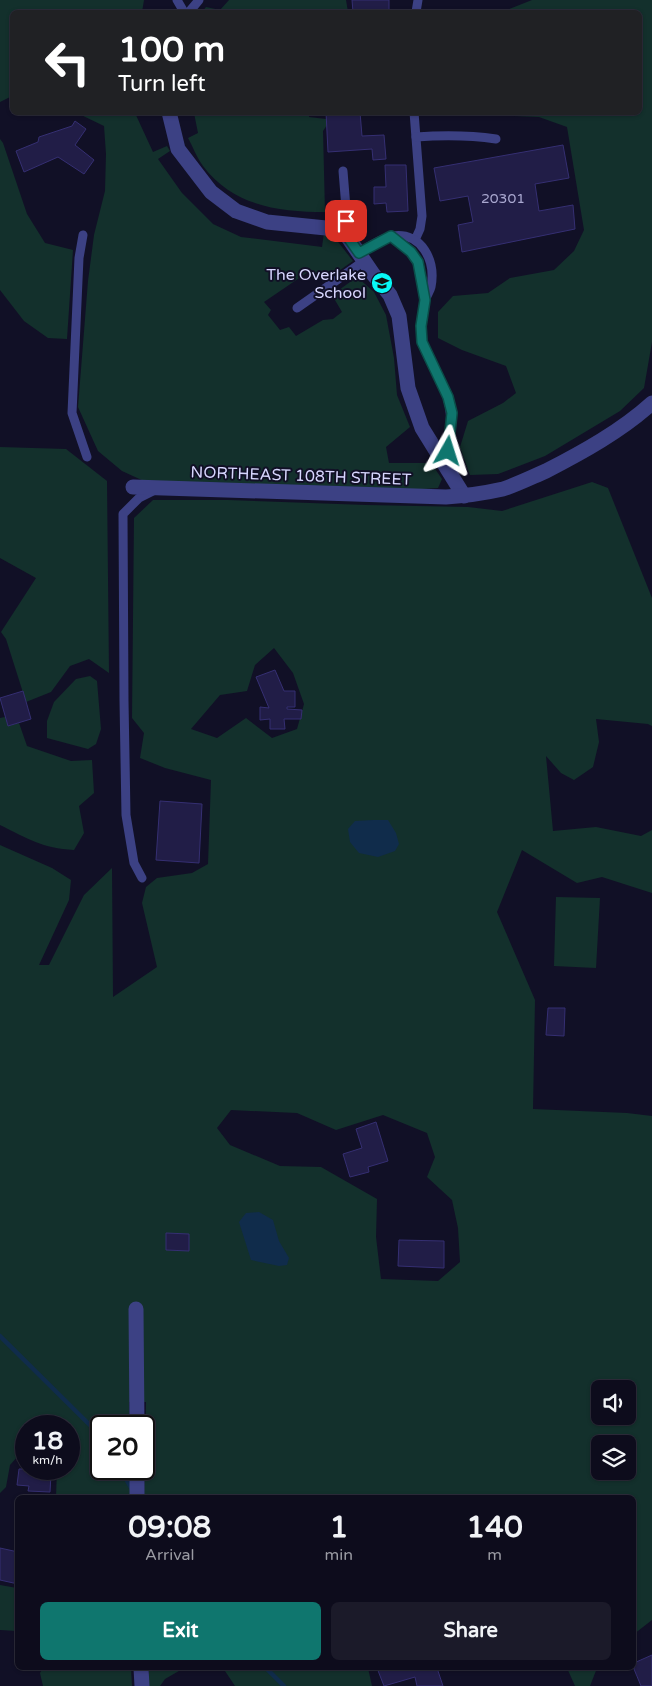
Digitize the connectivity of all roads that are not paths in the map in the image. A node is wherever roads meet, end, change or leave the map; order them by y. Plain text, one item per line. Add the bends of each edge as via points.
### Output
1 (199, 0) edge
2 (191, 10) edge
3 (170, 115) edge
4 (414, 115) edge
5 (416, 137) junction
6 (496, 139) dead end
7 (343, 171) dead end
8 (345, 233) junction
9 (82, 235) dead end
10 (391, 236) junction
11 (415, 240) junction
12 (365, 263) junction
13 (425, 300) junction
14 (297, 308) dead end
15 (652, 403) edge
16 (87, 457) dead end
17 (446, 466) junction
18 (134, 487) dead end
19 (160, 488) junction
20 (464, 496) junction
21 (142, 878) dead end
22 (136, 1308) dead end
23 (136, 1415) edge
24 (137, 1480) edge
25 (137, 1495) edge
26 (141, 1670) edge
27 (142, 1686) edge

1 - 2 lane
3 - 8 street via 178,149 211,192 236,211 267,222
4 - 5 lane
5 - 6 lane via 449,135
5 - 11 lane via 422,216
7 - 8 lane
8 - 12 street
9 - 16 lane via 72,413
10 - 11 lane via 407,235
10 - 12 lane
10 - 13 lane via 418,262
11 - 13 lane via 426,252 432,269 431,289
12 - 14 lane
12 - 17 street via 390,295 399,316 408,388 422,428
13 - 17 lane via 422,342 448,397 452,413
15 - 20 street, NORTHEAST 108TH STREET via 624,425 557,465 502,489
17 - 20 street
18 - 19 street, NORTHEAST 108TH STREET
19 - 20 street, NORTHEAST 108TH STREET
19 - 21 lane via 140,498 123,514 126,814 134,863
22 - 23 street
24 - 25 street
26 - 27 street

